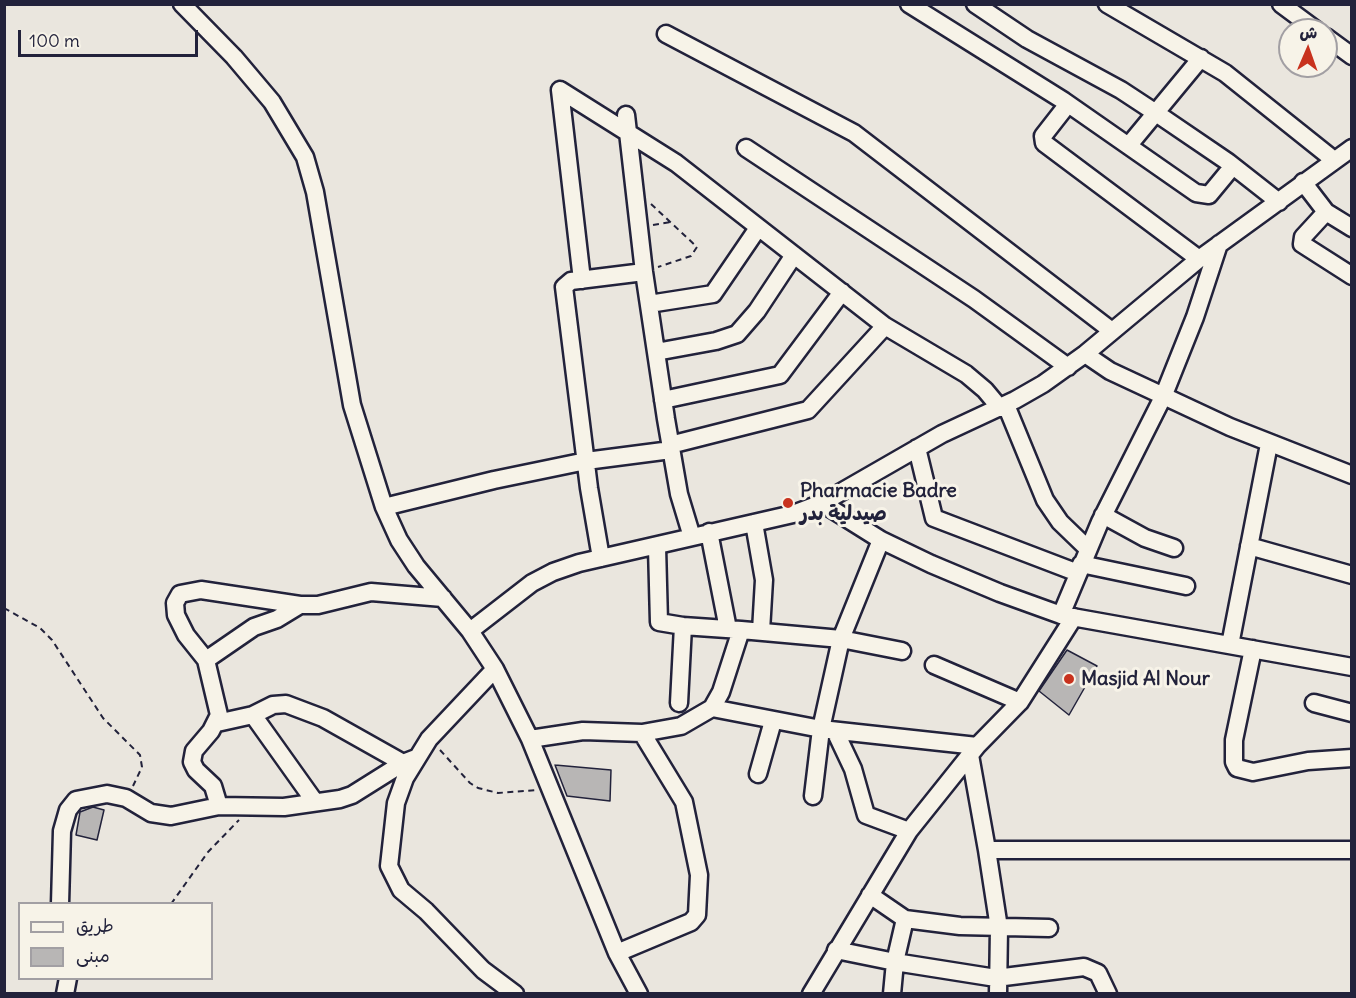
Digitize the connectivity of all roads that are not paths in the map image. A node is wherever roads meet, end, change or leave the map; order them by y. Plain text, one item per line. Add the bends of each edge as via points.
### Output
1 (182, 4) edge
2 (909, 4) edge
3 (940, 4) edge
4 (975, 4) edge
5 (1107, 4) edge
6 (1281, 4) edge
7 (996, 10) edge
8 (929, 18) junction
9 (1300, 18) edge
10 (666, 34) dead end
11 (1338, 46) edge
12 (1352, 57) edge
13 (1202, 58) junction
14 (1068, 104) junction
15 (1156, 113) junction
16 (626, 115) dead end
17 (628, 132) junction
18 (1129, 145) junction
19 (1352, 147) edge
20 (746, 148) dead end
21 (1334, 160) junction
22 (1233, 166) junction
23 (1304, 182) junction
24 (1279, 202) junction
25 (1326, 212) junction
26 (758, 228) junction
27 (1352, 228) edge
28 (1219, 244) junction
29 (794, 255) junction
30 (1199, 259) junction
31 (644, 272) junction
32 (1352, 276) edge
33 (582, 280) junction
34 (842, 292) junction
35 (649, 304) junction
36 (885, 326) junction
37 (1112, 331) junction
38 (656, 352) junction
39 (1085, 354) junction
40 (1068, 366) junction
41 (1163, 397) junction
42 (663, 400) junction
43 (1003, 406) junction
44 (1269, 444) junction
45 (670, 448) junction
46 (917, 448) junction
47 (586, 461) junction
48 (1352, 475) edge
49 (822, 503) junction
50 (384, 507) junction
51 (1103, 515) junction
52 (754, 523) junction
53 (709, 532) junction
54 (692, 537) junction
55 (881, 540) junction
56 (1249, 546) junction
57 (657, 547) junction
58 (1174, 548) dead end
59 (601, 558) junction
60 (1082, 562) junction
61 (1352, 575) edge
62 (1186, 586) dead end
63 (443, 598) junction
64 (300, 605) junction
65 (1068, 616) junction
66 (683, 626) junction
67 (735, 629) junction
68 (470, 631) junction
69 (761, 631) junction
70 (841, 639) junction
71 (1230, 645) junction
72 (1253, 649) junction
73 (902, 651) dead end
74 (206, 660) junction
75 (934, 665) dead end
76 (1352, 667) edge
77 (495, 669) junction
78 (679, 702) dead end
79 (1020, 702) junction
80 (1314, 704) dead end
81 (712, 708) junction
82 (1352, 713) edge
83 (253, 715) junction
84 (773, 721) junction
85 (217, 723) junction
86 (828, 730) junction
87 (642, 733) junction
88 (530, 739) junction
89 (974, 751) junction
90 (1352, 758) edge
91 (409, 761) junction
92 (758, 774) dead end
93 (813, 796) dead end
94 (315, 802) junction
95 (219, 806) junction
96 (909, 831) junction
97 (987, 850) junction
98 (1352, 850) edge
99 (870, 895) junction
100 (60, 902) edge
101 (905, 918) junction
102 (999, 928) junction
103 (1049, 928) dead end
104 (836, 950) junction
105 (617, 953) junction
106 (895, 962) junction
107 (997, 986) edge
108 (515, 993) edge
109 (639, 993) edge
110 (811, 993) edge
111 (892, 993) edge
112 (1108, 993) edge

1 - 50 street via 272,102 305,157 315,192 352,405
2 - 8 street
3 - 8 street
4 - 7 street
5 - 13 street
6 - 9 street
7 - 15 street
8 - 14 street
10 - 37 street via 854,133
11 - 12 street
13 - 15 street
13 - 21 street
14 - 18 street
14 - 30 street via 1044,136 1044,143
15 - 18 street
15 - 22 street
16 - 17 street
17 - 26 street via 676,163
17 - 31 street
17 - 33 street via 560,90
18 - 22 street via 1200,195 1212,192
19 - 21 street
20 - 40 street
21 - 23 street
22 - 24 street
23 - 24 street
23 - 25 street
24 - 28 street
25 - 27 street
25 - 32 street via 1300,242
26 - 29 street
26 - 35 street via 713,294
28 - 30 street
28 - 41 street
29 - 34 street
29 - 38 street via 737,334
30 - 37 street
31 - 33 street
31 - 35 street
33 - 47 street via 568,282 564,291
34 - 36 street
34 - 42 street via 780,375
35 - 38 street
36 - 43 street via 966,374
36 - 45 street via 808,410
37 - 39 street
38 - 42 street
39 - 40 street
39 - 41 street
40 - 43 street
41 - 44 street
41 - 51 street
42 - 45 street
43 - 46 street
43 - 60 street via 1045,500
44 - 48 street
44 - 56 street
45 - 47 street
45 - 54 street
46 - 49 street
46 - 60 street via 934,518
47 - 50 street
47 - 59 street
49 - 52 street
49 - 55 street
50 - 63 street via 405,551
51 - 58 street via 1145,538
51 - 60 street
52 - 53 street
52 - 69 street via 764,580
53 - 54 street
53 - 67 street
54 - 57 street
55 - 65 street via 952,574
55 - 70 street
56 - 61 street
56 - 71 street
57 - 59 street
57 - 66 street via 658,619 664,624
59 - 68 street via 566,567 532,583
60 - 62 street
60 - 65 street
63 - 64 street via 371,592 318,605
63 - 68 street
64 - 74 street via 278,620 254,627
64 - 74 street via 201,590 182,592 176,598 176,615
65 - 71 street
65 - 79 street
66 - 67 street
66 - 78 street
67 - 69 street
67 - 81 street via 722,692
68 - 77 street
69 - 70 street
70 - 73 street
70 - 86 street
71 - 72 street
72 - 76 street
72 - 90 street via 1234,740 1237,768 1253,772 1308,761
74 - 85 street via 219,716
75 - 79 street
77 - 88 street
77 - 91 street
79 - 89 street
80 - 82 street
81 - 84 street
81 - 87 street via 681,726
83 - 85 street
83 - 91 street via 273,705 300,707
83 - 94 street
84 - 86 street
84 - 92 street
85 - 95 street via 192,757 196,771 213,786
86 - 89 street
86 - 93 street
86 - 96 street via 853,769 866,815
87 - 88 street via 583,731
87 - 105 street via 687,810 699,875 700,906 691,922
88 - 105 street
89 - 96 street
89 - 97 street
91 - 94 street via 352,795
91 - 108 street via 396,802 389,867 392,876 400,890 483,970
94 - 95 street via 251,808
95 - 100 street via 161,816 126,798 107,794 76,800 68,810 62,831
96 - 99 street
97 - 98 street
97 - 102 street
99 - 101 street
99 - 104 street
101 - 102 street
101 - 106 street
102 - 103 street
102 - 107 street
104 - 106 street
104 - 110 street
105 - 109 street
106 - 107 street
106 - 111 street
107 - 112 street via 1084,967 1098,973

